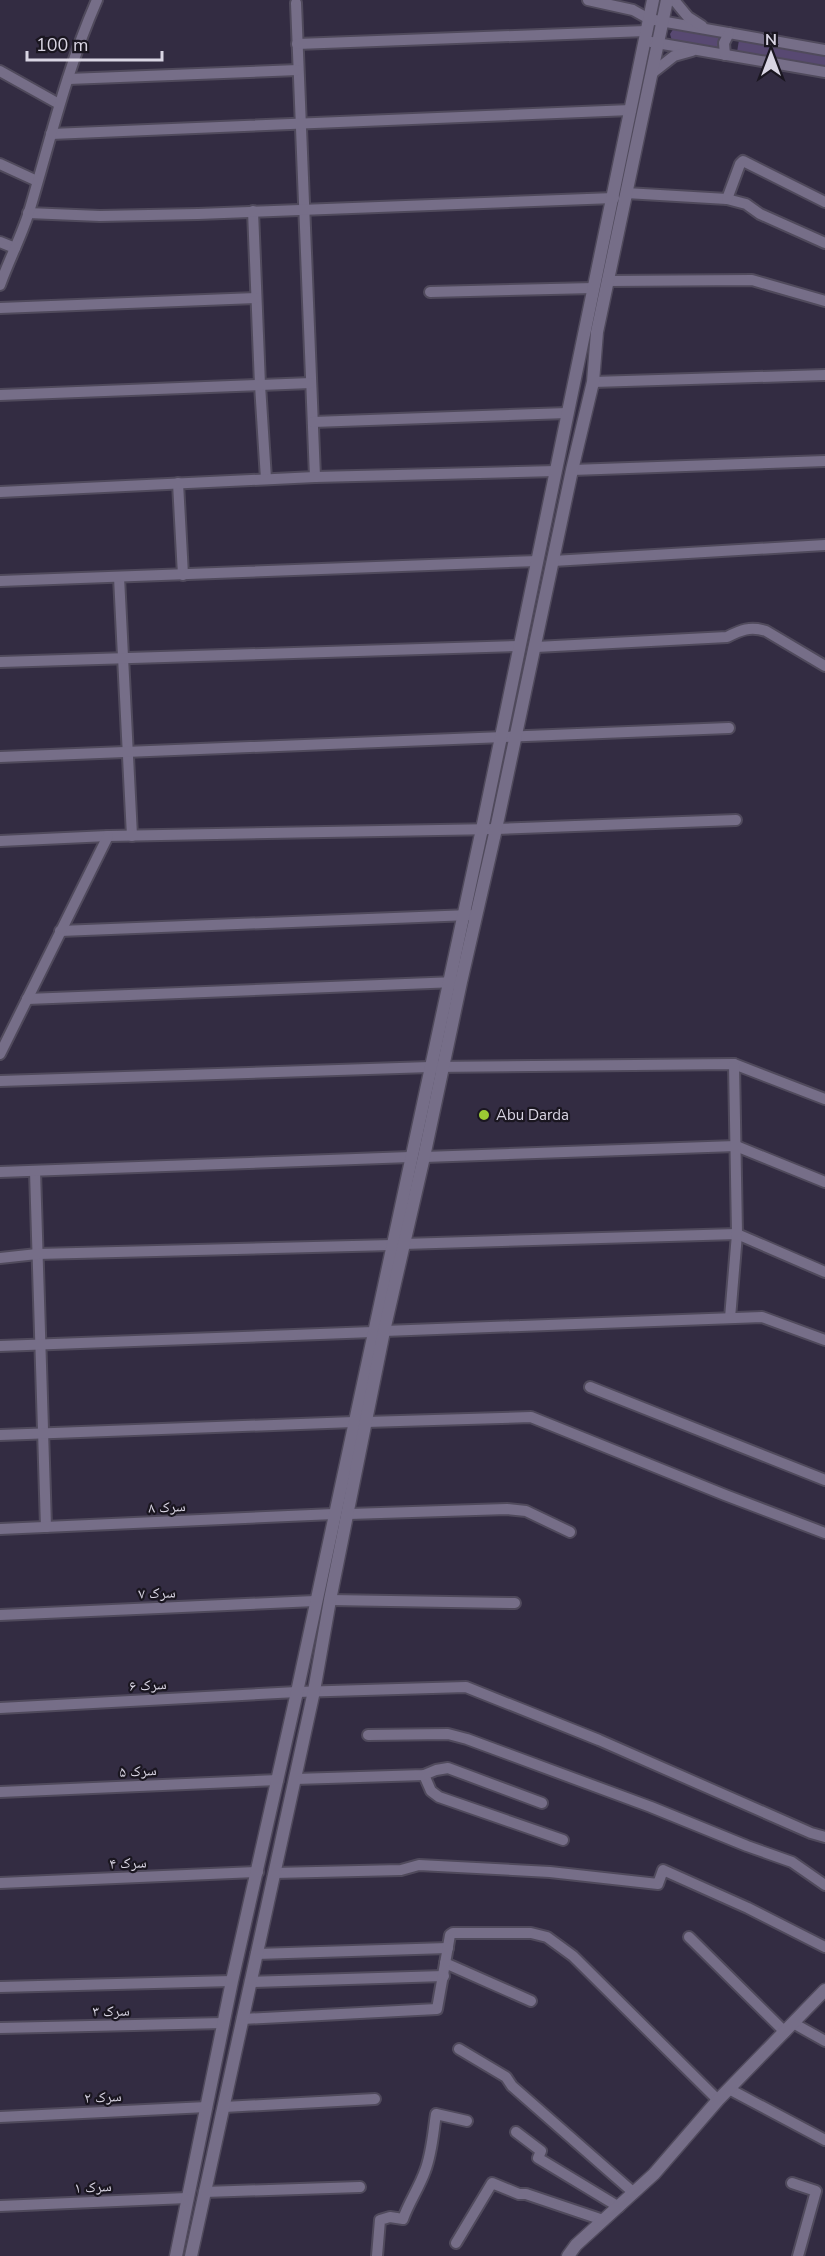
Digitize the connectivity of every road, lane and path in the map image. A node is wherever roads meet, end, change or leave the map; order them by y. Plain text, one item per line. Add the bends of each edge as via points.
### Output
1 (97, 0) edge
2 (588, 0) edge
3 (653, 0) edge
4 (667, 0) edge
5 (674, 0) edge
6 (296, 3) dead end
7 (662, 21) junction
8 (647, 30) junction
9 (714, 30) junction
10 (729, 33) junction
11 (658, 43) junction
12 (297, 44) junction
13 (825, 50) edge
14 (706, 52) junction
15 (725, 55) junction
16 (298, 70) junction
17 (0, 71) edge
18 (825, 72) edge
19 (651, 74) junction
20 (68, 79) junction
21 (59, 104) junction
22 (631, 110) junction
23 (300, 124) junction
24 (51, 134) junction
25 (0, 164) edge
26 (37, 181) junction
27 (626, 193) junction
28 (614, 198) junction
29 (727, 199) junction
30 (825, 202) edge
31 (304, 210) junction
32 (253, 211) junction
33 (28, 213) junction
34 (0, 242) edge
35 (825, 243) edge
36 (15, 248) junction
37 (607, 281) junction
38 (0, 283) edge
39 (594, 288) junction
40 (430, 292) dead end
41 (256, 298) junction
42 (825, 302) edge
43 (0, 308) edge
44 (825, 375) edge
45 (593, 382) junction
46 (311, 383) junction
47 (260, 385) junction
48 (0, 395) edge
49 (568, 413) junction
50 (313, 422) junction
51 (825, 461) edge
52 (572, 470) junction
53 (556, 471) junction
54 (315, 477) junction
55 (266, 479) junction
56 (178, 483) junction
57 (0, 492) edge
58 (825, 545) edge
59 (537, 561) junction
60 (553, 561) junction
61 (183, 575) junction
62 (119, 577) junction
63 (0, 581) edge
64 (520, 646) junction
65 (536, 647) junction
66 (122, 659) junction
67 (0, 662) edge
68 (825, 666) edge
69 (729, 728) dead end
70 (501, 736) junction
71 (516, 736) junction
72 (128, 752) junction
73 (0, 757) edge
74 (736, 820) dead end
75 (482, 829) junction
76 (496, 829) junction
77 (108, 836) junction
78 (132, 836) junction
79 (0, 841) edge
80 (476, 914) junction
81 (463, 915) junction
82 (60, 931) junction
83 (454, 982) junction
84 (27, 999) junction
85 (0, 1054) edge
86 (734, 1064) junction
87 (436, 1067) junction
88 (0, 1081) edge
89 (825, 1099) edge
90 (736, 1146) junction
91 (411, 1157) junction
92 (424, 1157) junction
93 (35, 1171) junction
94 (0, 1172) edge
95 (825, 1182) edge
96 (736, 1234) junction
97 (397, 1244) junction
98 (37, 1254) junction
99 (0, 1258) edge
100 (825, 1272) edge
101 (730, 1318) junction
102 (378, 1332) junction
103 (825, 1340) edge
104 (40, 1344) junction
105 (0, 1346) edge
106 (590, 1387) dead end
107 (360, 1422) junction
108 (43, 1433) junction
109 (0, 1435) edge
110 (825, 1480) edge
111 (334, 1514) junction
112 (349, 1514) junction
113 (46, 1527) junction
114 (0, 1529) edge
115 (570, 1532) dead end
116 (825, 1533) edge
117 (330, 1600) junction
118 (315, 1601) junction
119 (515, 1603) dead end
120 (0, 1615) edge
121 (315, 1691) junction
122 (297, 1692) junction
123 (0, 1708) edge
124 (368, 1735) dead end
125 (424, 1775) junction
126 (295, 1779) junction
127 (278, 1780) junction
128 (0, 1792) edge
129 (542, 1803) dead end
130 (825, 1837) edge
131 (563, 1840) dead end
132 (258, 1872) junction
133 (274, 1873) junction
134 (0, 1883) edge
135 (825, 1885) edge
136 (689, 1937) dead end
137 (825, 1947) edge
138 (448, 1948) junction
139 (256, 1954) junction
140 (445, 1963) junction
141 (444, 1976) junction
142 (232, 1981) junction
143 (250, 1982) junction
144 (0, 1988) edge
145 (824, 1993) edge
146 (531, 2001) dead end
147 (242, 2019) junction
148 (224, 2023) junction
149 (0, 2028) edge
150 (789, 2028) junction
151 (825, 2041) edge
152 (459, 2049) dead end
153 (729, 2089) junction
154 (375, 2099) dead end
155 (718, 2100) junction
156 (207, 2107) junction
157 (224, 2107) junction
158 (0, 2117) edge
159 (467, 2121) dead end
160 (516, 2132) dead end
161 (825, 2140) edge
162 (792, 2183) dead end
163 (360, 2187) dead end
164 (204, 2192) junction
165 (634, 2193) junction
166 (187, 2198) junction
167 (0, 2206) edge
168 (619, 2207) junction
169 (603, 2220) junction
170 (456, 2243) dead end
171 (176, 2256) edge
172 (191, 2256) edge
173 (377, 2256) edge
174 (568, 2256) edge
175 (798, 2256) edge

1 - 20 street
2 - 8 street via 633,10
3 - 8 street
4 - 7 street
5 - 9 street via 688,17
6 - 12 street
7 - 8 street
7 - 9 street
7 - 11 street
8 - 11 street
8 - 12 street
8 - 22 street
9 - 10 street
10 - 13 street
10 - 15 street via 724,43
11 - 14 street
11 - 19 street
12 - 16 street
14 - 15 street
14 - 19 street via 674,56
15 - 18 street
16 - 20 street
16 - 23 street
17 - 21 street
19 - 27 street
20 - 21 street
21 - 24 street
22 - 23 street
22 - 28 street
23 - 24 street
23 - 31 street
24 - 26 street
25 - 26 street
26 - 33 street
27 - 29 street
27 - 37 street
28 - 31 street
28 - 39 street
29 - 30 street via 743,161
29 - 35 street via 746,204
31 - 32 street
31 - 46 street
32 - 33 street via 100,216
32 - 41 street
33 - 36 street
34 - 36 street
36 - 38 street
37 - 42 street via 752,280
37 - 45 street
39 - 40 street
39 - 49 street
41 - 43 street
41 - 47 street
44 - 45 street
45 - 52 street
46 - 47 street
46 - 50 street
47 - 48 street
47 - 55 street
49 - 50 street
49 - 53 street
50 - 54 street
51 - 52 street
52 - 60 street
53 - 54 street
53 - 59 street
54 - 55 street
55 - 56 street
56 - 57 street
56 - 61 street
58 - 60 street
59 - 61 street
59 - 64 street
60 - 65 street
61 - 62 street
62 - 63 street
62 - 66 street
64 - 66 street
64 - 70 street
65 - 68 street via 727,637 741,629 755,628
65 - 71 street
66 - 67 street
66 - 72 street
69 - 71 street
70 - 71 street
70 - 72 street
70 - 75 street
71 - 76 street
72 - 73 street
72 - 78 street
74 - 76 street
75 - 76 street
75 - 78 street
75 - 81 street
76 - 80 street
77 - 78 street
77 - 79 street
77 - 82 street
80 - 81 street
80 - 83 street
81 - 82 street
81 - 83 street
82 - 84 street
83 - 84 street
83 - 87 street
84 - 85 street
86 - 87 street
86 - 89 street
86 - 90 street
87 - 88 street
87 - 91 street
87 - 92 street
90 - 92 street
90 - 95 street
90 - 96 street
91 - 93 street
91 - 97 street
92 - 97 street
93 - 94 street
93 - 98 street
96 - 97 street
96 - 100 street
96 - 101 street
97 - 98 street
97 - 102 street
98 - 99 street
98 - 104 street
101 - 102 street
101 - 103 street via 762,1317
102 - 104 street
102 - 107 street
104 - 105 street
104 - 108 street
106 - 110 street
107 - 108 street
107 - 111 street
107 - 112 street
107 - 116 street via 531,1417
108 - 109 street
108 - 113 street
111 - 113 street, سرک ۸
111 - 118 street
112 - 115 street via 507,1509 526,1511
112 - 117 street
113 - 114 street, سرک ۸
117 - 119 street
117 - 121 street
118 - 120 street, سرک ۷
118 - 122 street
121 - 122 street, سرک ۶
121 - 126 street
121 - 130 street, سرک ۶ via 466,1687
122 - 123 street, سرک ۶
122 - 127 street
124 - 135 street via 448,1734 467,1739 792,1862
125 - 126 street
125 - 129 street via 448,1768
125 - 131 street via 431,1791 439,1797
126 - 133 street
127 - 128 street, سرک ۵
127 - 132 street
132 - 134 street, سرک ۴
132 - 142 street
133 - 137 street via 401,1870 419,1865 550,1872 658,1884 663,1870
133 - 139 street
136 - 150 street
138 - 139 street
138 - 140 street
138 - 155 street via 453,1933 520,1932 547,1937 573,1956
139 - 143 street
140 - 141 street
140 - 146 street
141 - 143 street
141 - 147 street via 437,2009
142 - 144 street
142 - 148 street
143 - 147 street
145 - 150 street
147 - 157 street
148 - 149 street, سرک ۳
148 - 156 street
150 - 151 street
150 - 153 street
152 - 165 street via 506,2077
153 - 155 street
153 - 161 street
154 - 157 street
155 - 165 street
156 - 158 street, سرک ۲
156 - 166 street
157 - 164 street
159 - 173 street via 436,2114 425,2171 403,2219 380,2220
160 - 168 street via 541,2151 538,2158
162 - 175 street via 816,2191
163 - 164 street
164 - 172 street
165 - 168 street
166 - 167 street, سرک ۱
166 - 171 street
168 - 169 street
169 - 170 street via 492,2183
169 - 174 street

